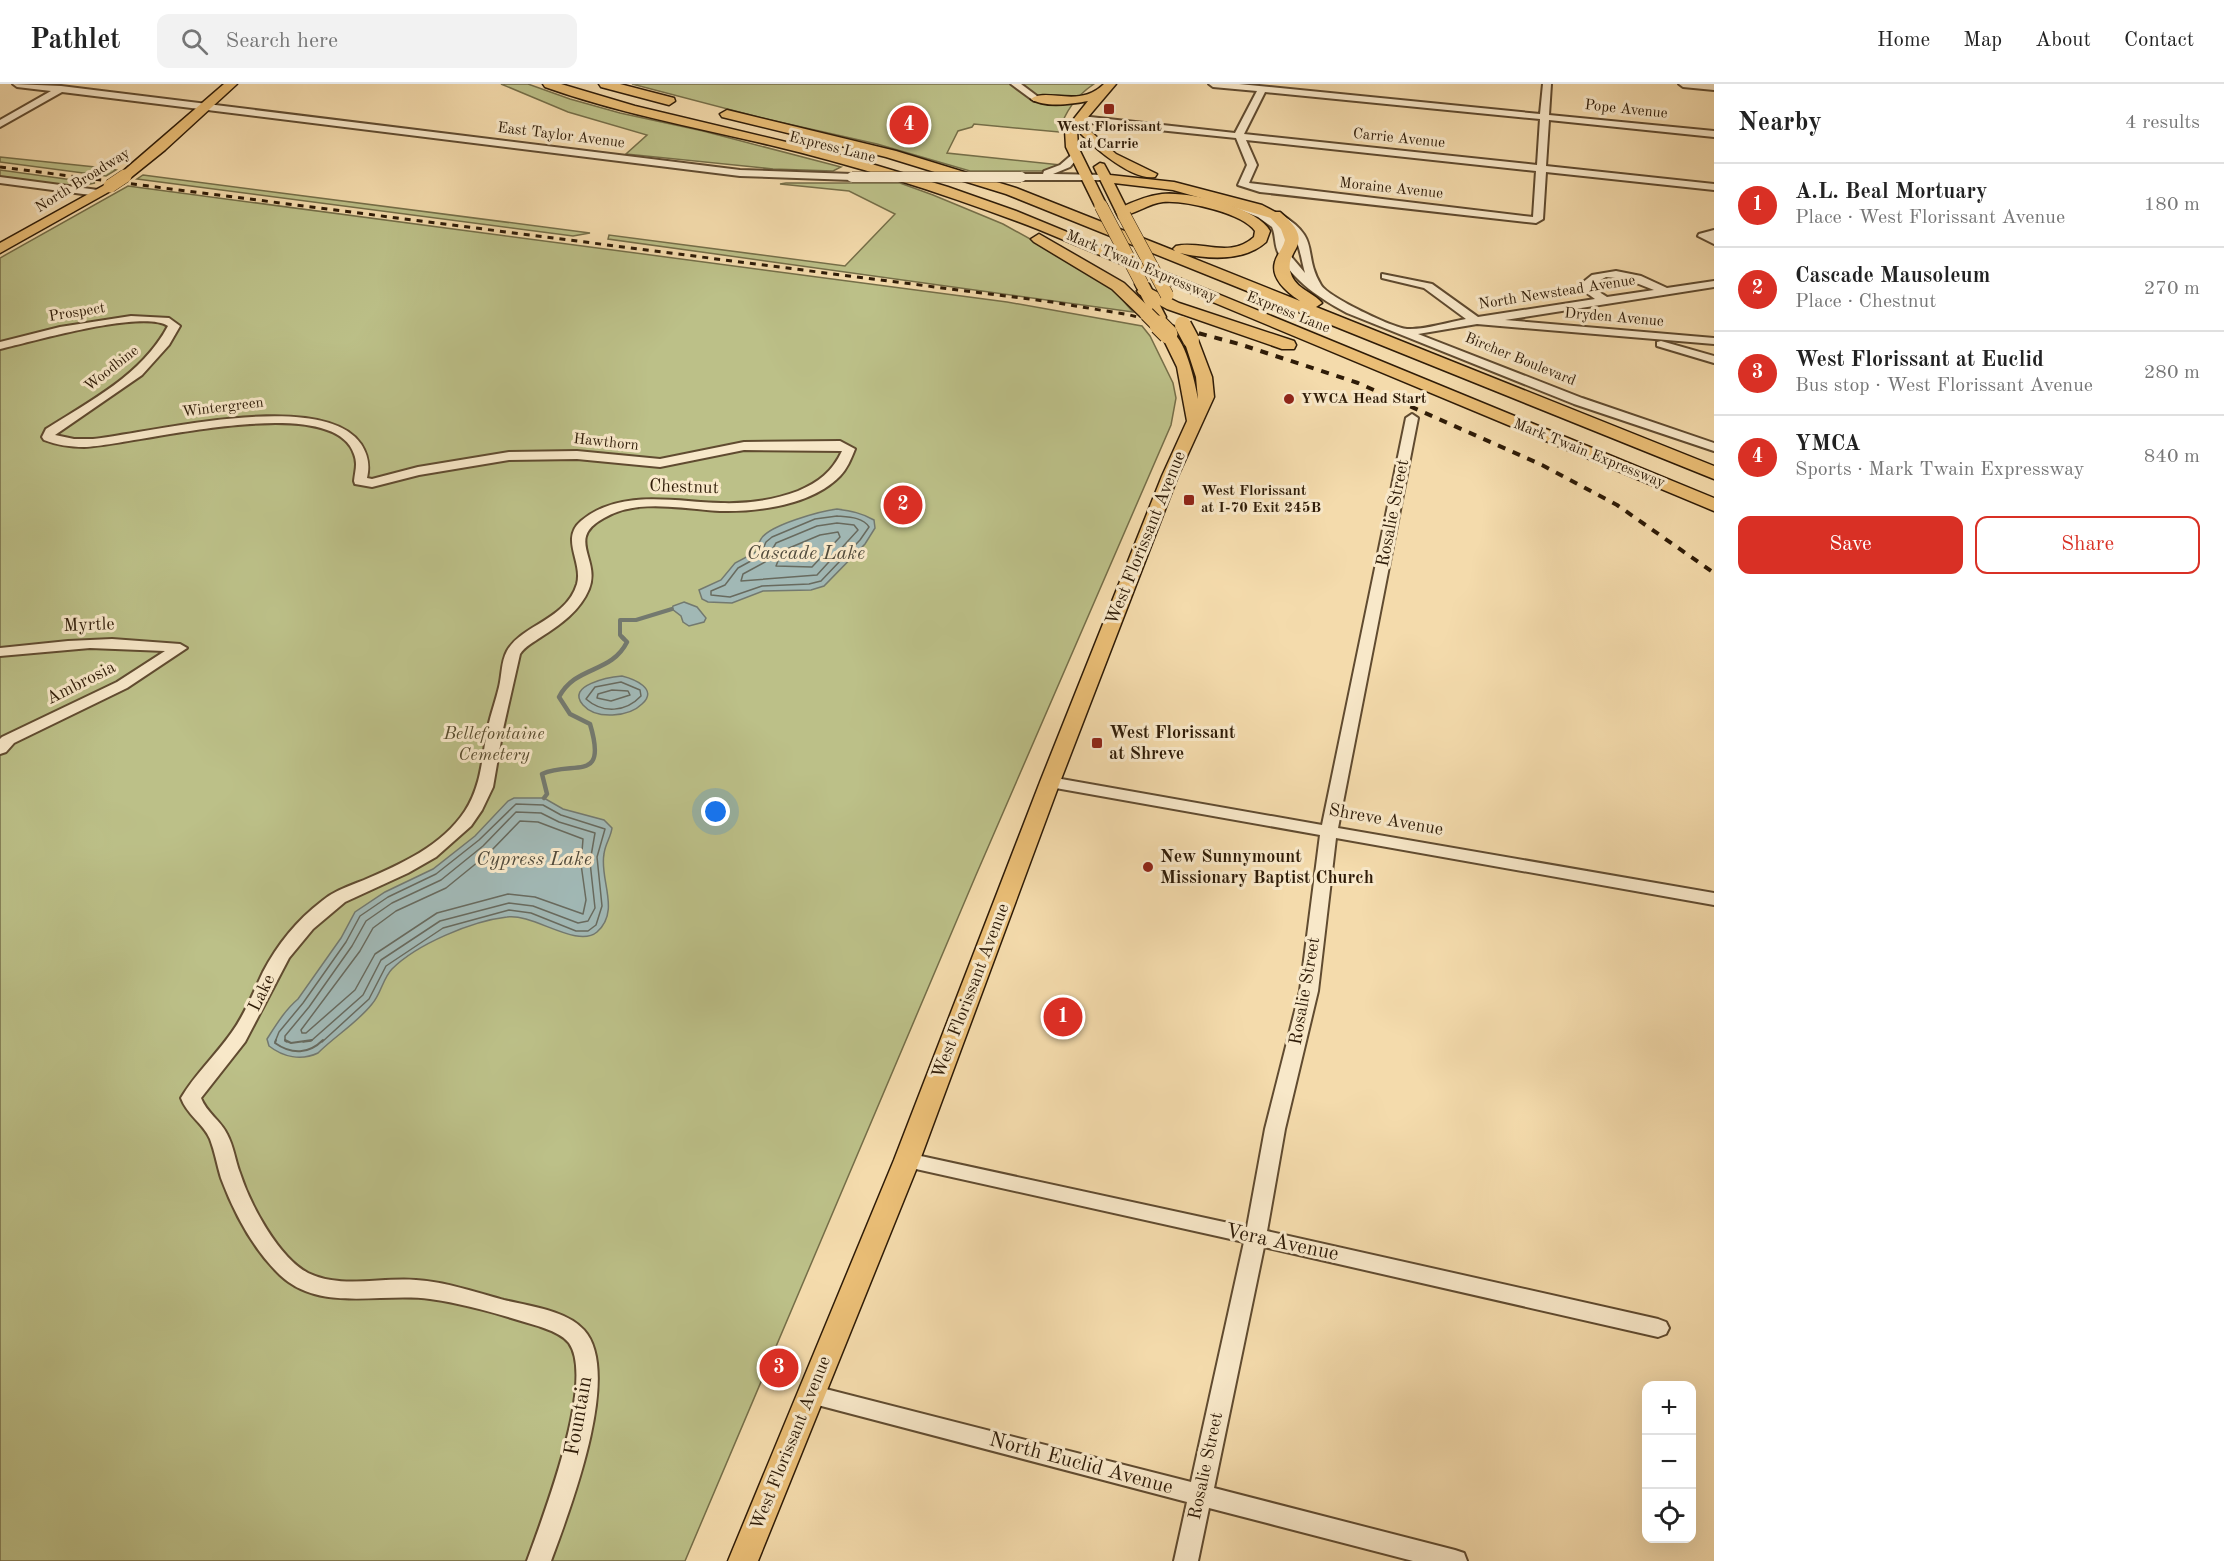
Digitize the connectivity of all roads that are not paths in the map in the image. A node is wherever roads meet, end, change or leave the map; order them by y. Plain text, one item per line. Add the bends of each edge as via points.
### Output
1 (17, 84) edge
2 (69, 84) edge
3 (231, 84) edge
4 (549, 84) edge
5 (577, 84) edge
6 (605, 84) edge
7 (624, 84) edge
8 (1015, 84) edge
9 (1110, 84) edge
10 (1213, 84) edge
11 (1547, 84) edge
12 (1683, 84) edge
13 (1714, 87) edge
14 (60, 89) junction
15 (1262, 89) junction
16 (1098, 96) junction
17 (655, 98) junction
18 (1037, 99) junction
19 (687, 105) dead end
20 (205, 107) junction
21 (718, 112) dead end
22 (1545, 117) junction
23 (1074, 121) junction
24 (0, 124) edge
25 (1714, 134) edge
26 (1240, 137) junction
27 (1075, 155) junction
28 (1540, 169) junction
29 (857, 171) junction
30 (1037, 177) junction
31 (1086, 177) junction
32 (1105, 178) junction
33 (0, 180) edge
34 (1714, 187) edge
35 (104, 190) junction
36 (1196, 191) junction
37 (1216, 197) junction
38 (1098, 200) junction
39 (1123, 214) junction
40 (1275, 216) junction
41 (1102, 226) junction
42 (1714, 233) edge
43 (1714, 241) edge
44 (0, 249) edge
45 (1285, 256) junction
46 (1386, 276) dead end
47 (1714, 284) edge
48 (1143, 287) junction
49 (1319, 292) junction
50 (1666, 292) junction
51 (1170, 300) junction
52 (1605, 301) junction
53 (1153, 316) junction
54 (161, 319) joint
55 (1476, 321) junction
56 (1365, 333) junction
57 (1406, 333) junction
58 (1168, 334) joint
59 (1632, 334) junction
60 (1714, 341) edge
61 (0, 346) edge
62 (1714, 360) edge
63 (1479, 408) junction
64 (1412, 418) dead end
65 (1194, 420) junction
66 (48, 437) joint
67 (847, 446) joint
68 (1714, 447) edge
69 (1714, 473) edge
70 (364, 483) joint
71 (1714, 489) edge
72 (1714, 505) edge
73 (180, 648) joint
74 (515, 650) joint
75 (0, 652) edge
76 (0, 749) edge
77 (1050, 782) junction
78 (1329, 830) junction
79 (1714, 899) edge
80 (907, 1160) junction
81 (1256, 1237) junction
82 (409, 1288) joint
83 (1658, 1328) dead end
84 (810, 1394) junction
85 (1199, 1495) junction
86 (539, 1561) edge
87 (743, 1561) edge
88 (1186, 1561) edge
89 (1455, 1561) edge

1 - 14 street, East Taylor Avenue
2 - 14 street
3 - 20 main road, North Broadway
4 - 29 highway, Mark Twain Expressway
5 - 71 highway, Express Lane via 633,101 872,157 1017,204
6 - 17 highway
7 - 17 highway
8 - 18 street
9 - 16 main road
10 - 15 street, Pope Avenue
11 - 22 street
12 - 13 street
14 - 20 street, East Taylor Avenue
14 - 24 street
15 - 22 street, Pope Avenue
15 - 26 street
16 - 18 main road via 1072,101
16 - 23 main road
17 - 19 highway
18 - 23 main road
20 - 29 street, East Taylor Avenue via 740,172
20 - 35 main road, North Broadway, bridge
21 - 41 highway, Mark Twain Expressway via 936,166
22 - 25 street, Pope Avenue
22 - 28 street
23 - 26 street, Carrie Avenue
23 - 27 main road via 1071,130
23 - 32 main road, West Florissant Avenue
23 - 36 main road via 1119,161
26 - 28 street, Carrie Avenue
26 - 28 street, Moraine Avenue via 1252,165 1243,185 1536,220
27 - 30 street via 1064,168
27 - 31 main road
28 - 34 street, Carrie Avenue
29 - 30 street, East Taylor Avenue, bridge
29 - 53 highway via 991,216 1035,237 1118,286
29 - 63 highway, Mark Twain Expressway via 1006,211
30 - 31 street, East Taylor Avenue
30 - 38 street via 1072,185
31 - 32 street, East Taylor Avenue
31 - 38 main road
32 - 36 main road, Bircher Boulevard
32 - 39 main road, West Florissant Avenue
33 - 35 street
35 - 44 main road, North Broadway
36 - 37 main road, Bircher Boulevard
37 - 40 main road, Bircher Boulevard
37 - 45 street, Bircher Boulevard via 1270,220 1279,230
38 - 48 main road, bridge
39 - 41 highway via 1154,198 1182,198 1241,215 1263,232 1262,238 1250,247 1214,253 1172,247
39 - 51 main road, West Florissant Avenue, bridge
40 - 45 highway via 1292,235
40 - 49 street, Bircher Boulevard via 1290,223 1303,236 1311,276
41 - 56 highway, Mark Twain Expressway
42 - 43 street via 1703,236
45 - 49 street, Bircher Boulevard
45 - 56 highway via 1282,269 1292,287
46 - 55 street via 1428,286
47 - 50 street, North Newstead Avenue
48 - 51 highway
48 - 53 main road
49 - 57 street, Bircher Boulevard via 1351,311
50 - 52 street, North Newstead Avenue
50 - 52 street via 1643,280 1615,274 1591,279 1588,288
51 - 63 highway via 1448,402
51 - 65 main road, West Florissant Avenue, bridge via 1191,340 1204,377 1206,397
52 - 55 street, North Newstead Avenue
53 - 58 highway, bridge
54 - 61 street, Prospect via 73,328
54 - 66 street, Woodbine via 174,326 146,364
55 - 57 street, North Newstead Avenue
55 - 59 street, Dryden Avenue
56 - 69 highway, Mark Twain Expressway
57 - 68 street, Bircher Boulevard via 1578,401
58 - 65 main road via 1184,367
59 - 60 street, Dryden Avenue
59 - 62 street
63 - 72 highway, Mark Twain Expressway
64 - 78 street, Rosalie Street
65 - 77 main road, West Florissant Avenue
66 - 70 street, Wintergreen via 69,442 98,441 250,420 300,420 332,429 354,445 360,453 360,481
67 - 70 street, Hawthorn via 744,446 660,463 577,455 509,456
67 - 74 street, Chestnut via 849,449 832,476 791,496 749,506 637,504 585,524 577,541 585,568 579,594 555,621
73 - 75 street, Myrtle via 122,643
73 - 76 street, Ambrosia via 122,685 8,740
74 - 82 street, Lake via 498,716 489,778 470,817 429,854 346,894 311,921 277,963 245,1028 191,1098 194,1108 215,1129 231,1179 249,1215 269,1247 296,1276 324,1288 357,1292
77 - 78 street, Shreve Avenue
77 - 80 main road, West Florissant Avenue
78 - 79 street, Shreve Avenue
78 - 81 street, Rosalie Street via 1309,991 1275,1129
80 - 81 street, Vera Avenue
80 - 84 main road, West Florissant Avenue
81 - 83 street, Vera Avenue
81 - 85 street, Rosalie Street
82 - 86 street, Fountain via 464,1298 559,1324 577,1336 585,1350 588,1371 581,1428 561,1502
84 - 85 street, North Euclid Avenue
84 - 87 main road, West Florissant Avenue
85 - 88 street, Rosalie Street
85 - 89 street, North Euclid Avenue

